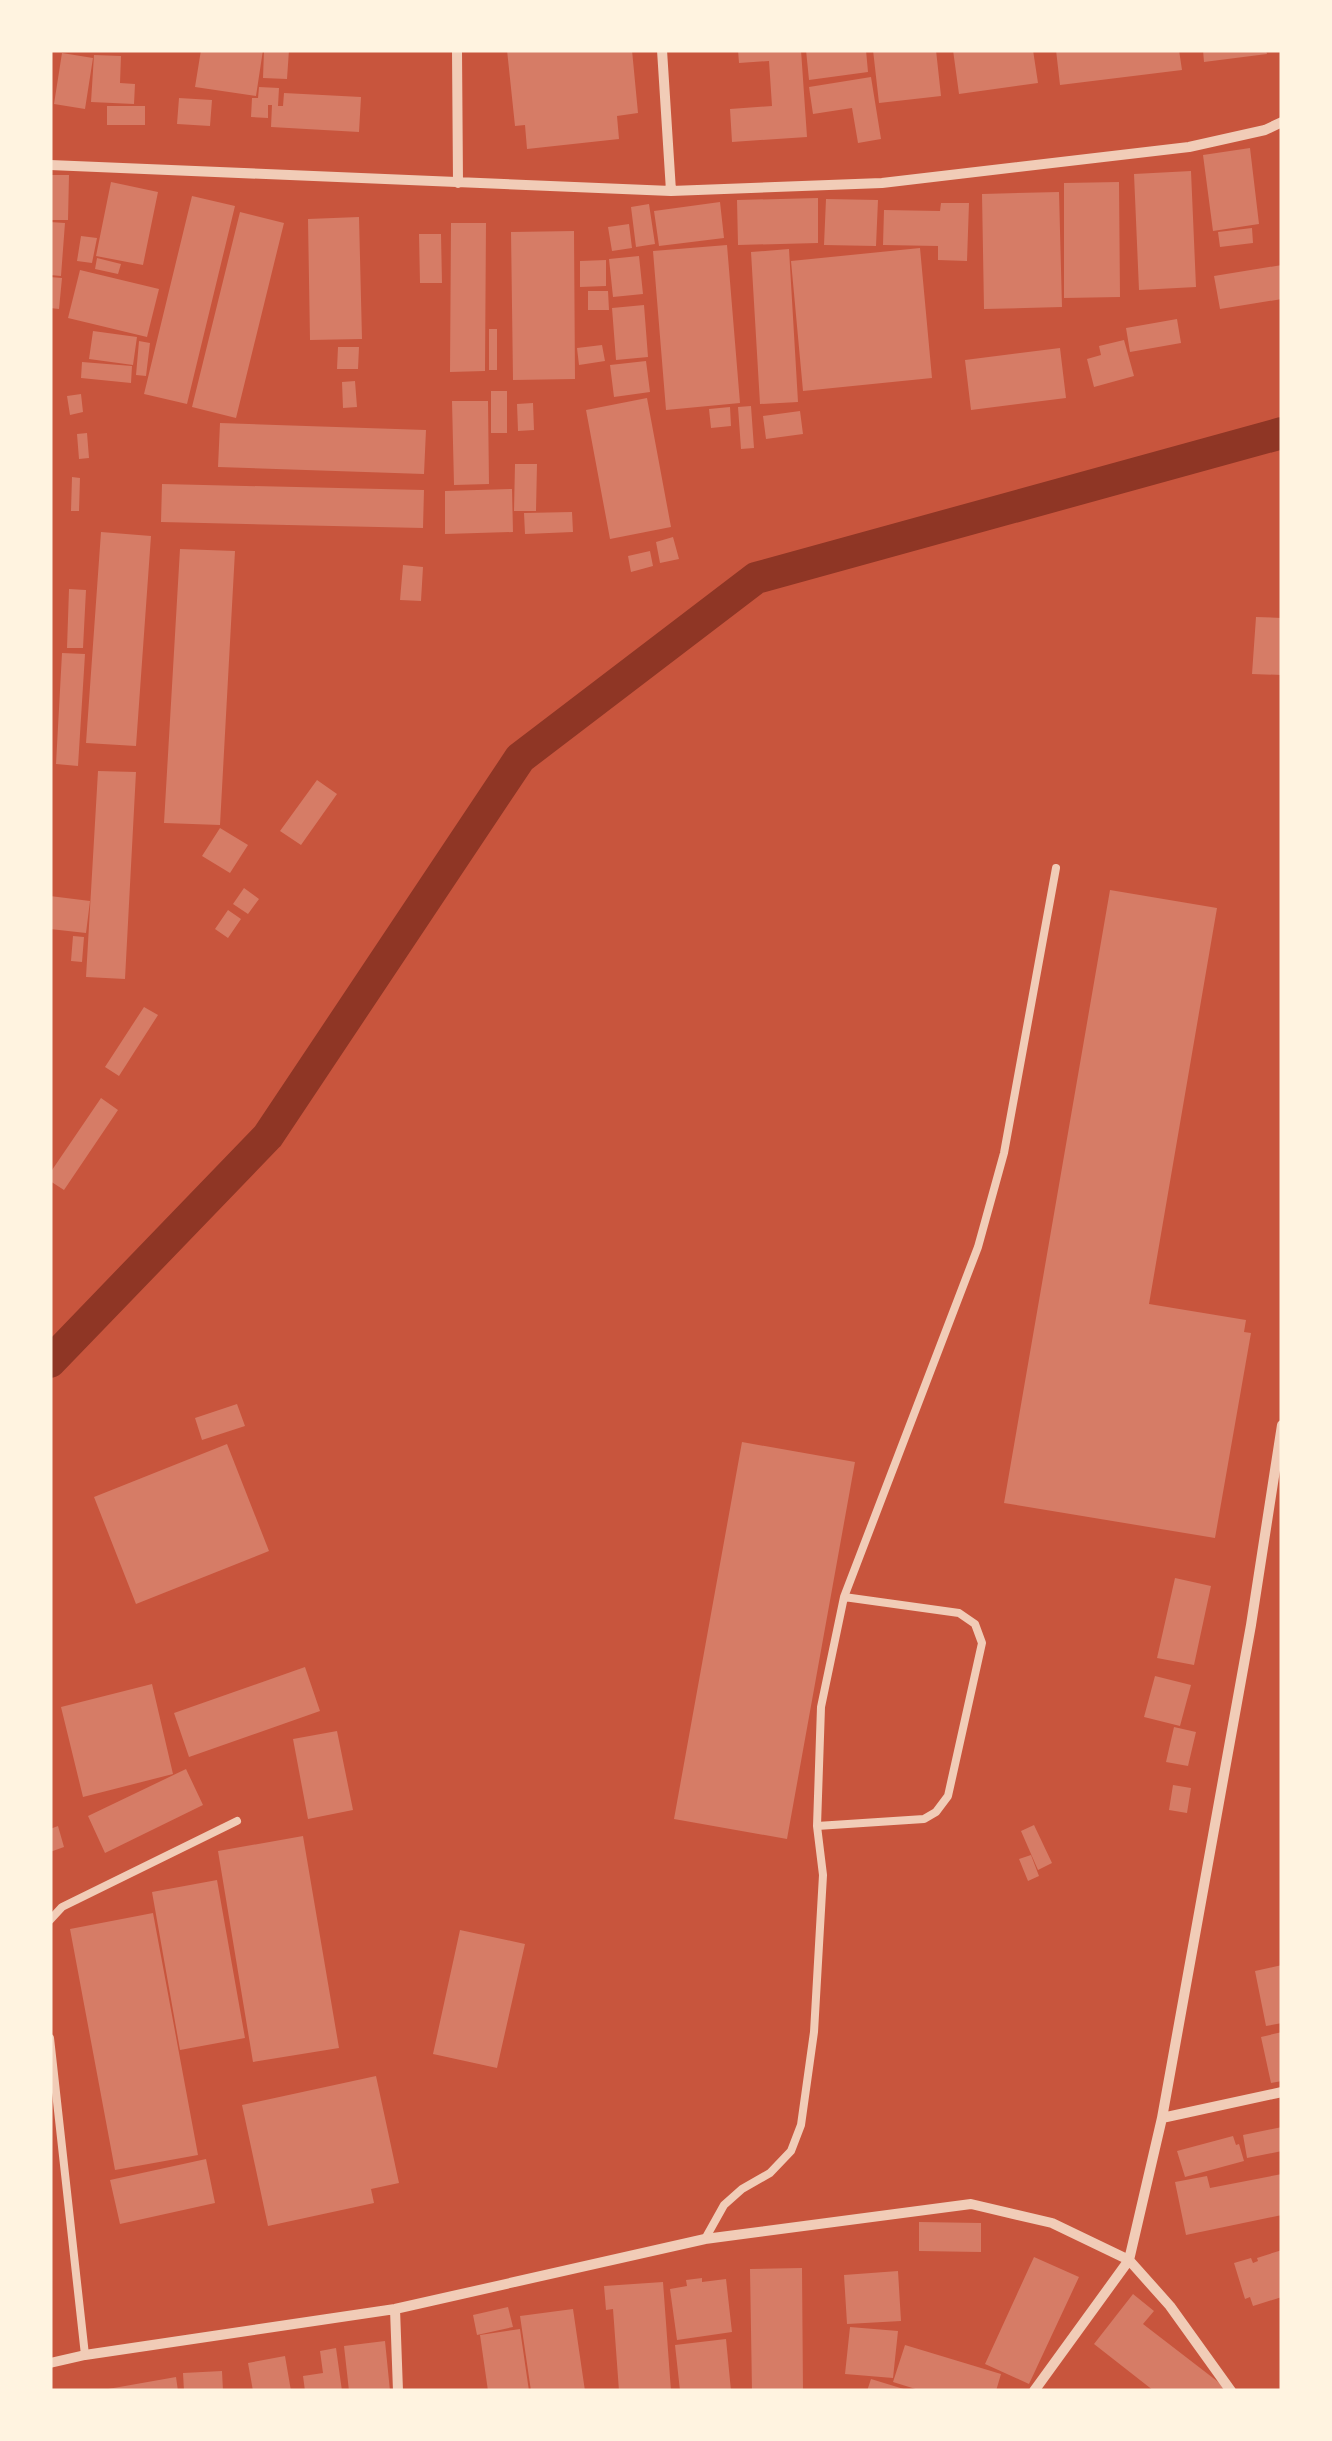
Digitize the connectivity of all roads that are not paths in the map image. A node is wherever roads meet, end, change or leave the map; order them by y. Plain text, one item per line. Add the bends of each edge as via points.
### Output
1 (457, 50) edge
2 (662, 50) edge
3 (1282, 122) edge
4 (50, 165) edge
5 (458, 183) junction
6 (672, 191) junction
7 (1056, 868) dead end
8 (1282, 1424) edge
9 (844, 1597) junction
10 (237, 1821) dead end
11 (816, 1826) junction
12 (50, 1920) edge
13 (50, 2038) edge
14 (1282, 2092) edge
15 (1162, 2118) junction
16 (704, 2239) junction
17 (1128, 2260) junction
18 (395, 2309) junction
19 (85, 2354) junction
20 (50, 2362) edge
21 (398, 2391) edge
22 (1034, 2391) edge
23 (1231, 2391) edge

1 - 5 street
2 - 6 street
3 - 6 street via 1189,147 882,183
4 - 5 street
5 - 6 street
7 - 9 lane via 1004,1153 978,1247
8 - 15 street
9 - 11 lane via 821,1707
9 - 11 lane via 959,1612 976,1624 982,1643 948,1796 936,1812 924,1819
10 - 12 lane
11 - 16 lane via 822,1894 801,2125 791,2150 724,2205
13 - 19 lane
14 - 15 street
15 - 17 street
16 - 17 street via 971,2204 1052,2223
16 - 18 street
17 - 22 street
17 - 23 street
18 - 19 street
18 - 21 street
19 - 20 street

